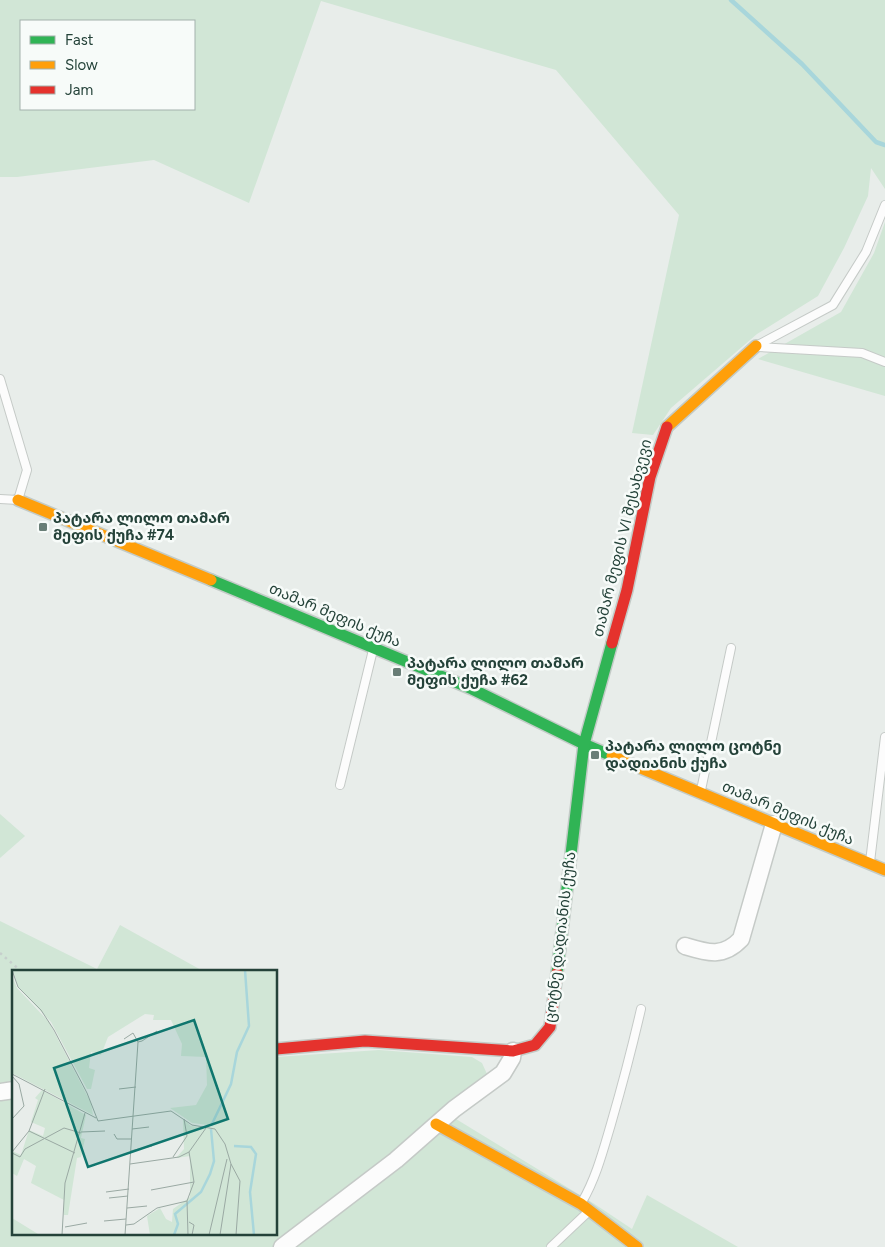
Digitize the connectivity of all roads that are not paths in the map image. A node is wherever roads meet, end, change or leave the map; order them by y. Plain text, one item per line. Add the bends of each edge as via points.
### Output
1 (885, 205) edge
2 (756, 346) junction
3 (885, 362) edge
4 (0, 379) edge
5 (0, 499) edge
6 (18, 500) junction
7 (374, 648) junction
8 (731, 648) dead end
9 (885, 737) edge
10 (584, 744) junction
11 (340, 786) dead end
12 (701, 792) junction
13 (774, 824) junction
14 (870, 864) junction
15 (885, 870) edge
16 (686, 946) dead end
17 (641, 1009) dead end
18 (278, 1049) edge
19 (513, 1051) junction
20 (436, 1124) junction
21 (585, 1207) junction
22 (282, 1247) edge
23 (551, 1247) edge
24 (637, 1247) edge

1 - 2 lane via 866,252 833,305
2 - 3 lane via 862,353
2 - 10 street, თამარ მეფის VI შესახვევი via 665,428 650,477 627,590
4 - 6 lane via 26,470
5 - 6 lane
6 - 7 street, თამარ მეფის ქუჩა
7 - 10 street, თამარ მეფის ქუჩა via 472,689
7 - 11 lane
8 - 12 lane
9 - 14 lane
10 - 12 street, თამარ მეფის ქუჩა
10 - 19 street, ცოტნე დადიანის ქუჩა via 550,1027 540,1042 529,1049
12 - 13 street, თამარ მეფის ქუჩა
13 - 14 street, თამარ მეფის ქუჩა
13 - 16 street via 741,940 733,948 716,953
14 - 15 street, თამარ მეფის ქუჩა
17 - 21 lane via 625,1076
18 - 19 street, ცოტნე დადიანის ქუჩა via 365,1042
19 - 20 street via 502,1073
20 - 21 street
20 - 22 street via 396,1160
21 - 23 lane
21 - 24 street

